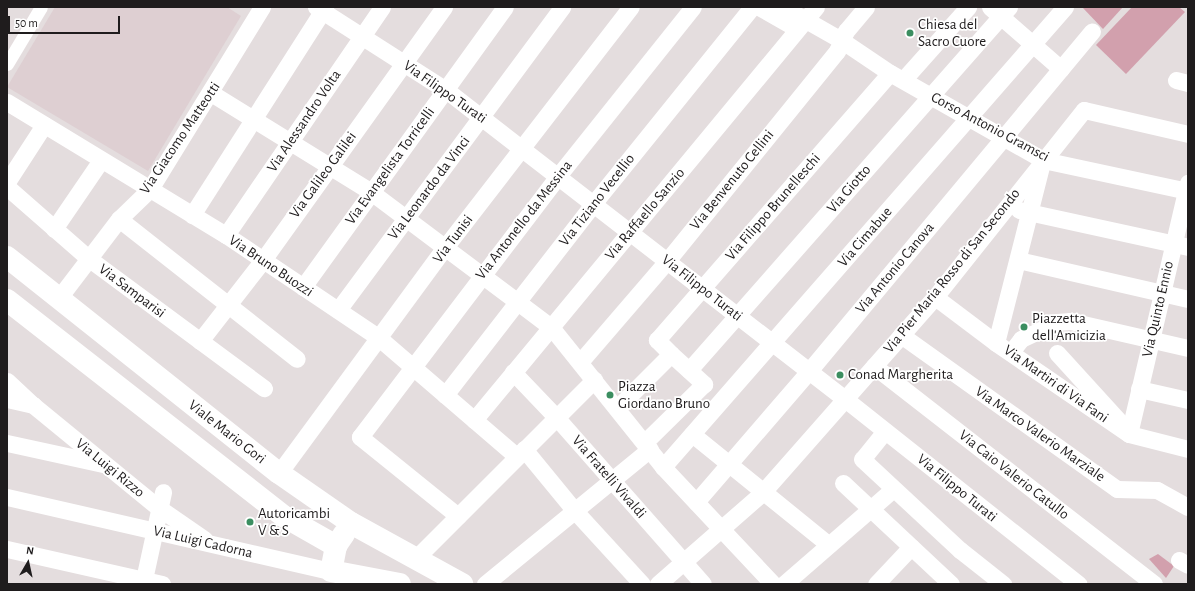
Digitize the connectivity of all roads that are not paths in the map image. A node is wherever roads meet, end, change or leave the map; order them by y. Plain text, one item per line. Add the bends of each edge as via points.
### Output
1 (41, 7) edge
2 (262, 7) edge
3 (382, 7) edge
4 (444, 7) edge
5 (505, 7) edge
6 (562, 7) edge
7 (631, 7) edge
8 (693, 7) edge
9 (752, 7) edge
10 (759, 7) edge
11 (784, 7) edge
12 (866, 7) edge
13 (968, 7) edge
14 (1066, 7) edge
15 (321, 8) edge
16 (1000, 10) edge
17 (806, 18) edge
18 (1092, 31) dead end
19 (362, 36) junction
20 (1033, 44) junction
21 (839, 45) junction
22 (404, 63) junction
23 (7, 64) edge
24 (1060, 69) junction
25 (896, 76) junction
26 (446, 90) junction
27 (212, 93) junction
28 (931, 96) junction
29 (7, 102) edge
30 (482, 117) junction
31 (970, 117) junction
32 (253, 118) junction
33 (44, 125) junction
34 (1188, 134) edge
35 (1004, 137) junction
36 (290, 140) junction
37 (522, 148) junction
38 (101, 160) junction
39 (1043, 160) junction
40 (330, 166) junction
41 (558, 176) junction
42 (7, 182) edge
43 (7, 187) edge
44 (1187, 188) edge
45 (150, 189) junction
46 (371, 192) junction
47 (593, 204) junction
48 (1006, 207) junction
49 (1030, 212) junction
50 (192, 215) junction
51 (408, 218) junction
52 (119, 220) junction
53 (54, 229) junction
54 (630, 232) junction
55 (226, 235) junction
56 (1181, 245) edge
57 (446, 246) junction
58 (7, 257) edge
59 (88, 258) junction
60 (262, 260) junction
61 (667, 260) junction
62 (1018, 260) junction
63 (483, 274) junction
64 (303, 287) junction
65 (702, 288) junction
66 (1162, 293) junction
67 (935, 297) junction
68 (58, 299) junction
69 (1188, 299) edge
70 (7, 300) edge
71 (519, 301) junction
72 (229, 305) junction
73 (338, 310) junction
74 (738, 315) junction
75 (551, 327) junction
76 (901, 335) junction
77 (379, 338) junction
78 (1151, 339) junction
79 (200, 341) junction
80 (772, 342) junction
81 (996, 343) junction
82 (1188, 348) edge
83 (1011, 352) junction
84 (1057, 353) dead end
85 (672, 354) junction
86 (297, 359) dead end
87 (580, 362) junction
88 (874, 366) junction
89 (412, 367) junction
90 (689, 370) junction
91 (809, 371) junction
92 (513, 372) junction
93 (7, 381) edge
94 (589, 385) junction
95 (264, 388) dead end
96 (1139, 389) junction
97 (445, 395) junction
98 (7, 399) edge
99 (845, 399) junction
100 (1188, 400) edge
101 (33, 405) junction
102 (617, 408) junction
103 (556, 417) junction
104 (474, 420) junction
105 (885, 431) junction
106 (692, 434) junction
107 (1129, 434) junction
108 (7, 443) edge
109 (645, 449) junction
110 (1188, 449) edge
111 (520, 452) junction
112 (730, 464) junction
113 (107, 465) junction
114 (663, 467) junction
115 (279, 473) junction
116 (612, 481) junction
117 (843, 483) dead end
118 (892, 490) junction
119 (763, 492) junction
120 (7, 497) edge
121 (161, 500) junction
122 (696, 502) junction
123 (1188, 507) edge
124 (870, 509) junction
125 (575, 511) junction
126 (458, 516) junction
127 (351, 523) junction
128 (720, 528) junction
129 (155, 531) junction
130 (211, 544) junction
131 (829, 545) junction
132 (336, 546) junction
133 (911, 547) junction
134 (7, 549) edge
135 (416, 558) junction
136 (682, 560) junction
137 (331, 571) junction
138 (143, 582) edge
139 (162, 584) edge
140 (400, 584) edge
141 (462, 584) edge
142 (485, 584) edge
143 (642, 584) edge
144 (658, 584) edge
145 (703, 584) edge
146 (773, 584) edge
147 (784, 584) edge
148 (876, 584) edge
149 (950, 584) edge
150 (1003, 584) edge
151 (1078, 584) edge
152 (1154, 584) edge

1 - 23 street
2 - 27 street, Via Giacomo Matteotti
3 - 19 street, Via Alessandro Volta
4 - 22 street, Via Galileo Galilei
5 - 26 street, Via Evangelista Torricelli
6 - 30 street, Via Leonardo da Vinci
7 - 37 street, Via Tunisi
8 - 41 street, Via Antonello da Messina
9 - 47 street, Via Tiziano Vecellio
10 - 17 street, Corso Antonio Gramsci
11 - 17 street, Corso Antonio Gramsci
12 - 21 street, Via Benvenuto Cellini
13 - 25 street, Via Filippo Brunelleschi
14 - 20 street, Via Cimabue
15 - 19 street, Via Filippo Turati
15 - 32 street
16 - 20 street
16 - 28 street, Via Giotto
17 - 21 street, Corso Antonio Gramsci
17 - 54 street, Via Raffaello Sanzio
18 - 24 street, Via Antonio Canova
19 - 22 street, Via Filippo Turati
19 - 36 street, Via Alessandro Volta
20 - 24 street
20 - 31 street, Via Cimabue
21 - 25 street, Corso Antonio Gramsci
21 - 61 street, Via Benvenuto Cellini
22 - 26 street, Via Filippo Turati
22 - 40 street, Via Galileo Galilei
24 - 35 street, Via Antonio Canova
25 - 28 street, Corso Antonio Gramsci
25 - 65 street, Via Filippo Brunelleschi
26 - 30 street, Via Filippo Turati
26 - 46 street, Via Evangelista Torricelli
27 - 32 street
27 - 45 street, Via Giacomo Matteotti
28 - 31 street, Corso Antonio Gramsci
28 - 74 street, Via Giotto
29 - 33 street, Via Bruno Buozzi
30 - 37 street, Via Filippo Turati
30 - 51 street, Via Leonardo da Vinci
31 - 35 street, Corso Antonio Gramsci
31 - 80 street, Via Cimabue
32 - 36 street
32 - 50 street
33 - 38 street, Via Bruno Buozzi
33 - 42 street
34 - 39 street, Via Pier Maria Rosso di San Secondo via 1084,110
35 - 39 street, Corso Antonio Gramsci
35 - 91 street, Via Antonio Canova
36 - 40 street
36 - 55 street, Via Alessandro Volta
37 - 41 street, Via Filippo Turati
37 - 57 street, Via Tunisi
38 - 45 street, Via Bruno Buozzi
38 - 53 street
39 - 44 street, Corso Antonio Gramsci
39 - 48 street, Via Pier Maria Rosso di San Secondo
39 - 49 street
40 - 46 street
40 - 60 street, Via Galileo Galilei
41 - 47 street, Via Filippo Turati
41 - 63 street, Via Antonello da Messina
43 - 53 street, Via Samparisi
44 - 56 street, Via Quinto Ennio
45 - 50 street, Via Bruno Buozzi
45 - 52 street, Via Giacomo Matteotti
46 - 51 street
46 - 64 street, Via Evangelista Torricelli
47 - 54 street, Via Filippo Turati
47 - 71 street, Via Tiziano Vecellio
48 - 49 street
48 - 67 street, Via Pier Maria Rosso di San Secondo
49 - 56 street
49 - 62 street
50 - 55 street, Via Bruno Buozzi
51 - 57 street
51 - 73 street, Via Leonardo da Vinci
52 - 59 street, Via Giacomo Matteotti
52 - 72 street
53 - 59 street, Via Samparisi
54 - 61 street, Via Filippo Turati
54 - 75 street, Via Raffaello Sanzio
55 - 60 street, Via Bruno Buozzi
56 - 66 street, Via Quinto Ennio
57 - 63 street
57 - 77 street, Via Tunisi
58 - 68 street, Viale Mario Gori
59 - 68 street, Via Giacomo Matteotti
59 - 79 street, Via Samparisi
60 - 64 street, Via Bruno Buozzi
60 - 72 street, Via Galileo Galilei
61 - 65 street, Via Filippo Turati
61 - 87 street, Via Benvenuto Cellini
62 - 66 street
62 - 81 street
63 - 71 street
63 - 89 street, Via Antonello da Messina
64 - 73 street, Via Bruno Buozzi
65 - 74 street, Via Filippo Turati
65 - 85 street, Via Filippo Brunelleschi via 657,340
66 - 69 street
66 - 78 street, Via Quinto Ennio
67 - 76 street, Via Pier Maria Rosso di San Secondo
67 - 81 street, Via Martiri di Via Fani
68 - 115 street, Viale Mario Gori
70 - 132 street, Viale Mario Gori via 285,517
71 - 75 street
71 - 97 street, Via Tiziano Vecellio
72 - 79 street, Via Galileo Galilei
72 - 86 street
73 - 77 street, Via Bruno Buozzi
74 - 80 street, Via Filippo Turati
74 - 90 street, Via Giotto
75 - 87 street
75 - 92 street, Via Raffaello Sanzio
76 - 88 street, Via Pier Maria Rosso di San Secondo
76 - 123 street, Via Marco Valerio Marziale via 1117,489 1157,490
77 - 89 street, Via Bruno Buozzi
77 - 115 street, Via Tunisi
78 - 82 street
78 - 83 street via 1070,322 1057,322 1022,339
78 - 96 street, Via Quinto Ennio
79 - 95 street, Via Samparisi
80 - 91 street, Via Filippo Turati
80 - 106 street, Via Cimabue
81 - 83 street, Via Martiri di Via Fani
83 - 107 street, Via Martiri di Via Fani
84 - 107 street via 1109,408
85 - 90 street
85 - 102 street
87 - 94 street
88 - 99 street, Via Pier Maria Rosso di San Secondo
88 - 152 street, Via Caio Valerio Catullo
89 - 97 street, Via Bruno Buozzi
89 - 126 street, Via Antonello da Messina via 360,437
90 - 109 street via 704,384 658,429
91 - 99 street, Via Filippo Turati
91 - 112 street, Via Antonio Canova
92 - 103 street, Via Fratelli Vivaldi
92 - 104 street, Via Raffaello Sanzio
93 - 101 street
94 - 102 street
94 - 103 street
96 - 100 street
96 - 107 street, Via Quinto Ennio
97 - 104 street, Via Bruno Buozzi
98 - 101 street, Via Luigi Rizzo
99 - 105 street, Via Filippo Turati
99 - 119 street, Via Pier Maria Rosso di San Secondo
101 - 113 street, Via Luigi Rizzo
102 - 109 street
103 - 111 street
103 - 116 street, Via Fratelli Vivaldi
104 - 111 street, Via Bruno Buozzi
105 - 118 street via 862,459
105 - 151 street, Via Filippo Turati
106 - 112 street
106 - 114 street, Via Cimabue
107 - 110 street, Via Martiri di Via Fani
108 - 113 street
109 - 114 street
109 - 116 street
111 - 125 street, Via Bruno Buozzi
111 - 126 street
112 - 119 street
112 - 122 street, Via Antonio Canova
113 - 121 street, Via Luigi Rizzo
114 - 122 street
115 - 127 street, Viale Mario Gori
116 - 125 street
116 - 136 street, Via Fratelli Vivaldi
117 - 124 street
118 - 124 street
118 - 150 street
119 - 128 street, Via Pier Maria Rosso di San Secondo
119 - 131 street
120 - 129 street, Via Luigi Cadorna
121 - 129 street
121 - 130 street, Via Luigi Rizzo
122 - 128 street
124 - 131 street
124 - 133 street
125 - 142 street
125 - 143 street, Via Bruno Buozzi
126 - 135 street
127 - 132 street
127 - 135 street, Viale Mario Gori
128 - 136 street, Via Pier Maria Rosso di San Secondo
128 - 146 street
129 - 130 street, Via Luigi Cadorna
129 - 138 street
130 - 137 street, Via Luigi Cadorna
131 - 147 street
132 - 137 street
133 - 148 street
133 - 149 street
134 - 138 street
135 - 141 street, Viale Mario Gori
136 - 144 street, Via Pier Maria Rosso di San Secondo
136 - 145 street, Via Fratelli Vivaldi
137 - 140 street, Via Luigi Cadorna
138 - 139 street

